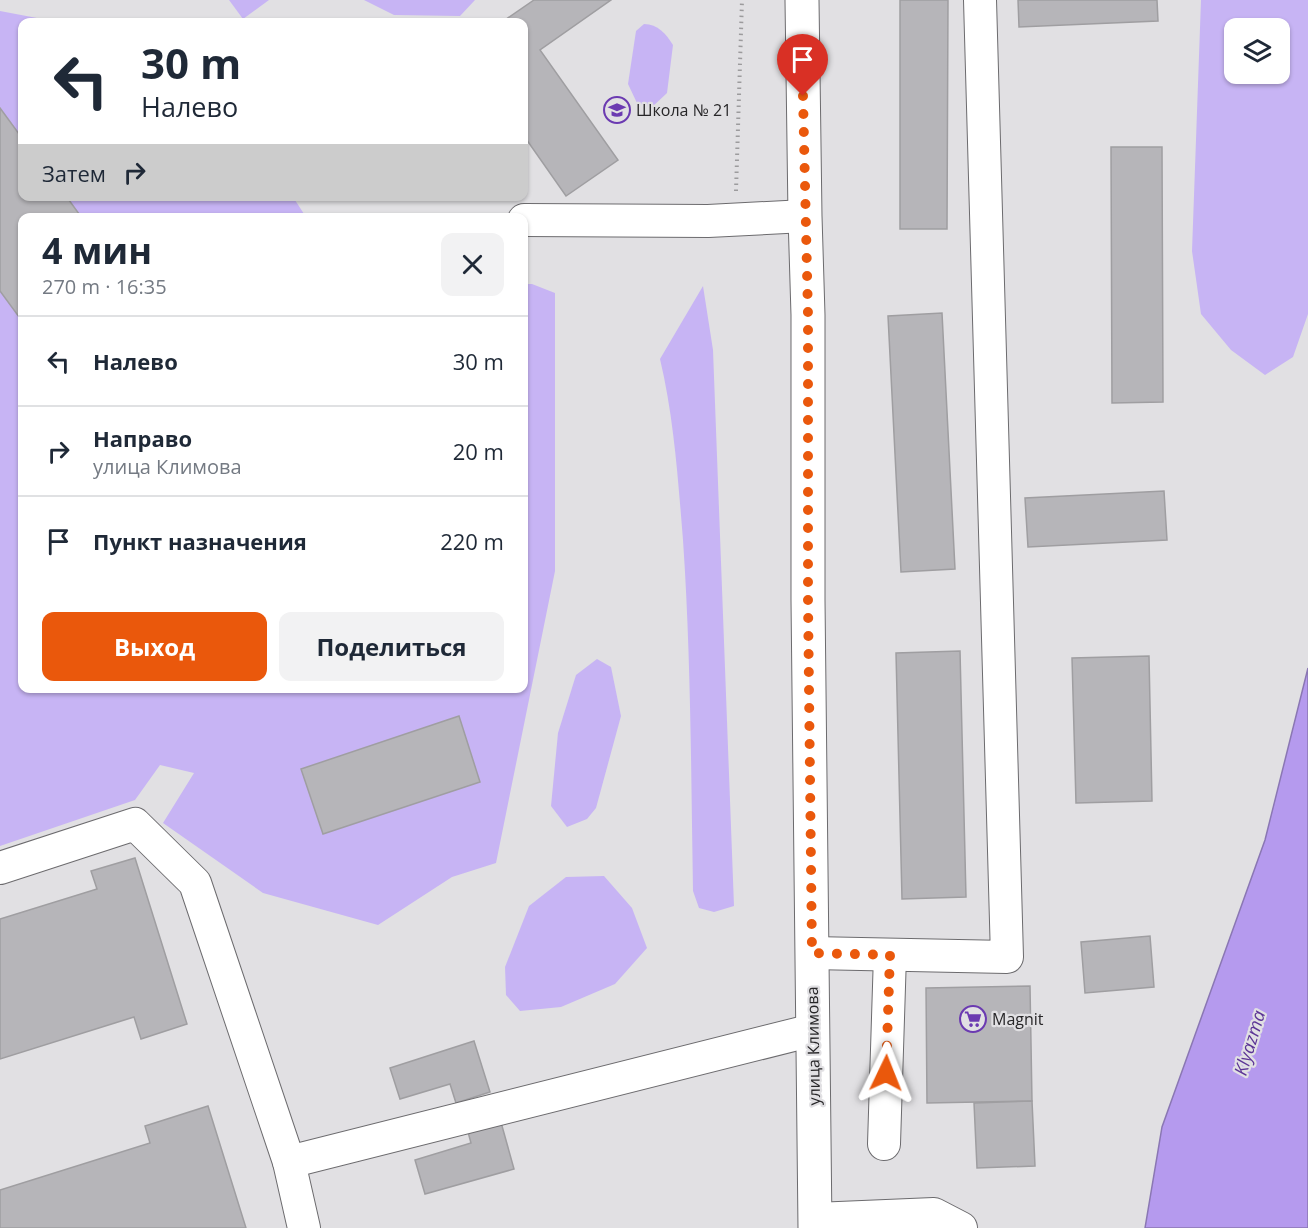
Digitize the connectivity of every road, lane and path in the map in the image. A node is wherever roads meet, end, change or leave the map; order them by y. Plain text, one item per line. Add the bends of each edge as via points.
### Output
1 (742, 0) edge
2 (802, 0) edge
3 (980, 0) edge
4 (805, 216) junction
5 (736, 219) junction
6 (528, 220) edge
7 (0, 868) edge
8 (812, 953) junction
9 (890, 955) junction
10 (813, 1030) junction
11 (884, 1144) dead end
12 (289, 1162) junction
13 (815, 1223) edge
14 (304, 1228) edge
15 (961, 1228) edge

1 - 5 path
2 - 4 main road, улица Климова
3 - 9 lane via 1007,957
4 - 5 lane
4 - 8 main road, улица Климова
5 - 6 lane
7 - 12 lane via 135,824 195,883
8 - 9 lane
8 - 10 main road, улица Климова
9 - 11 lane
10 - 12 lane
10 - 13 main road, улица Климова
12 - 14 lane
13 - 15 lane via 934,1214

